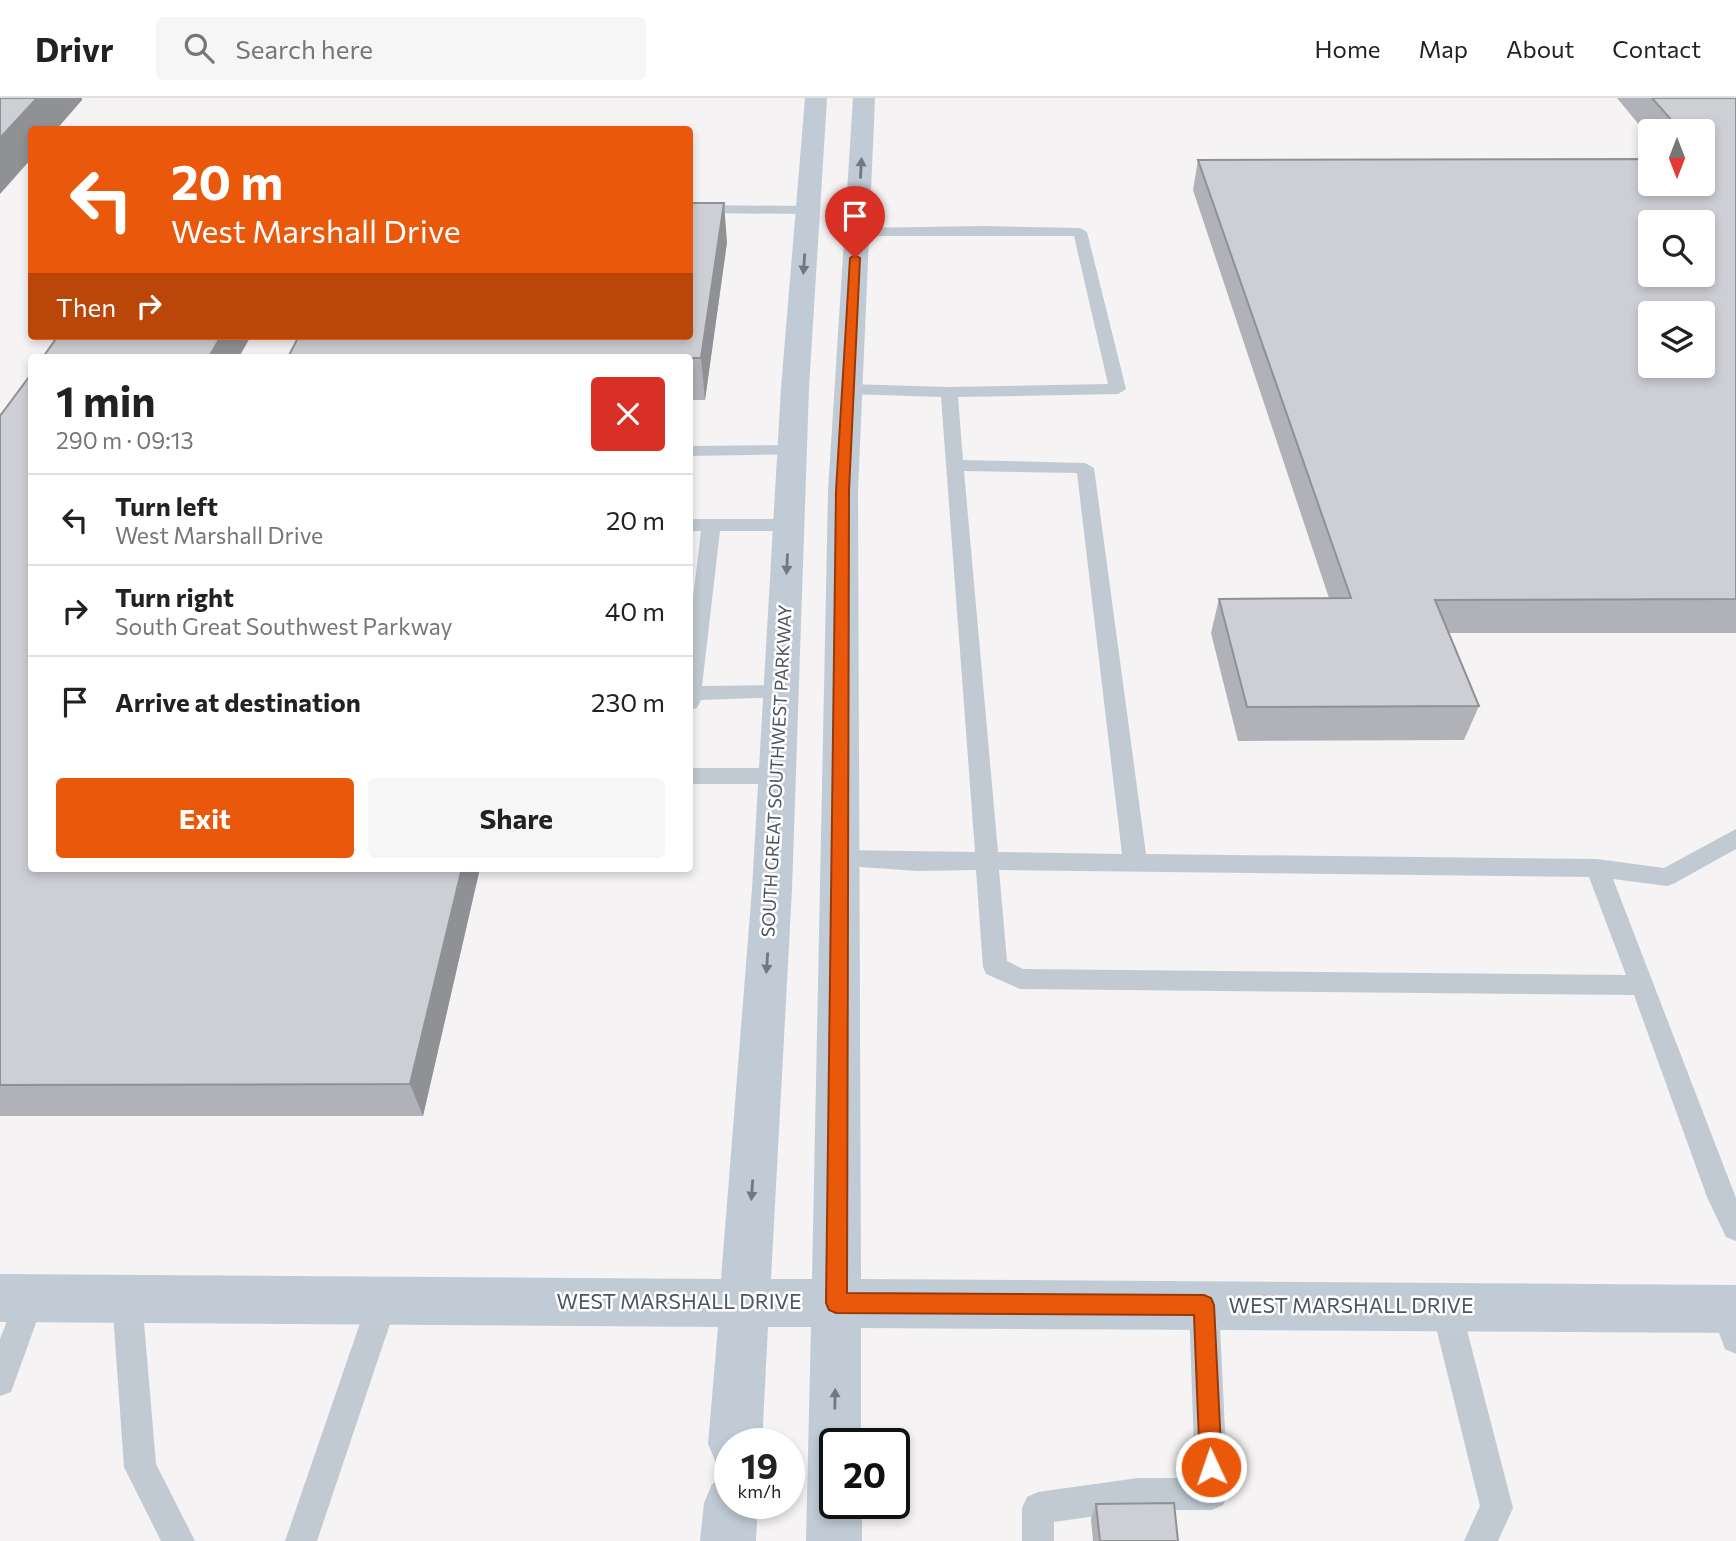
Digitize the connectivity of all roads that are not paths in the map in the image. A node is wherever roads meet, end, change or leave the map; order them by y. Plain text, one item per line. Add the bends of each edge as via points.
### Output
1 (816, 98) edge
2 (864, 98) edge
3 (693, 209) edge
4 (808, 210) junction
5 (857, 232) junction
6 (795, 388) junction
7 (848, 389) junction
8 (949, 392) junction
9 (693, 450) edge
10 (792, 450) junction
11 (956, 465) junction
12 (693, 525) edge
13 (711, 525) junction
14 (789, 525) junction
15 (693, 672) edge
16 (781, 692) junction
17 (693, 697) edge
18 (693, 776) edge
19 (777, 776) junction
20 (1736, 838) edge
21 (839, 859) junction
22 (987, 861) junction
23 (1135, 862) junction
24 (1597, 868) junction
25 (1643, 985) junction
26 (1736, 1228) edge
27 (15, 1298) edge
28 (127, 1299) junction
29 (383, 1300) junction
30 (745, 1302) junction
31 (836, 1303) junction
32 (1204, 1305) junction
33 (1446, 1307) junction
34 (1732, 1319) edge
35 (0, 1381) edge
36 (736, 1428) edge
37 (730, 1519) edge
38 (179, 1541) edge
39 (301, 1541) edge
40 (728, 1541) edge
41 (834, 1541) edge
42 (1038, 1541) edge
43 (1480, 1541) edge

1 - 4 main road, SOUTH GREAT SOUTHWEST PARKWAY
5 -> 2 main road
3 - 4 lane
4 -> 6 main road, SOUTH GREAT SOUTHWEST PARKWAY
5 - 7 main road
5 - 8 lane via 1080,232 1118,389
6 - 7 main road
6 - 10 main road, SOUTH GREAT SOUTHWEST PARKWAY
7 - 8 lane
7 - 21 main road
8 - 11 lane
9 - 10 lane
10 - 14 main road, SOUTH GREAT SOUTHWEST PARKWAY
11 - 22 lane
11 - 23 lane via 1085,468
12 - 13 lane
13 - 14 lane
13 - 15 lane
14 -> 16 main road, SOUTH GREAT SOUTHWEST PARKWAY
16 - 17 lane
16 - 19 main road, SOUTH GREAT SOUTHWEST PARKWAY
18 - 19 lane
19 -> 30 main road, SOUTH GREAT SOUTHWEST PARKWAY
20 - 24 lane via 1667,877
21 - 22 lane
21 - 31 main road
22 - 23 lane
22 - 25 lane via 995,967 1020,979
23 - 24 lane
24 - 25 lane
25 - 26 lane
27 - 28 main road, WEST MARSHALL DRIVE
27 - 35 lane
28 - 29 main road, WEST MARSHALL DRIVE
28 - 38 lane via 141,1467
29 - 30 main road, WEST MARSHALL DRIVE
29 - 39 lane
30 - 31 main road, WEST MARSHALL DRIVE
30 - 36 main road, SOUTH GREAT SOUTHWEST PARKWAY
31 - 32 main road, WEST MARSHALL DRIVE
41 -> 31 main road
32 - 33 main road, WEST MARSHALL DRIVE
32 - 42 lane via 1212,1494 1138,1494 1038,1508
33 - 34 main road, WEST MARSHALL DRIVE
33 - 43 lane via 1497,1508
37 - 40 main road

